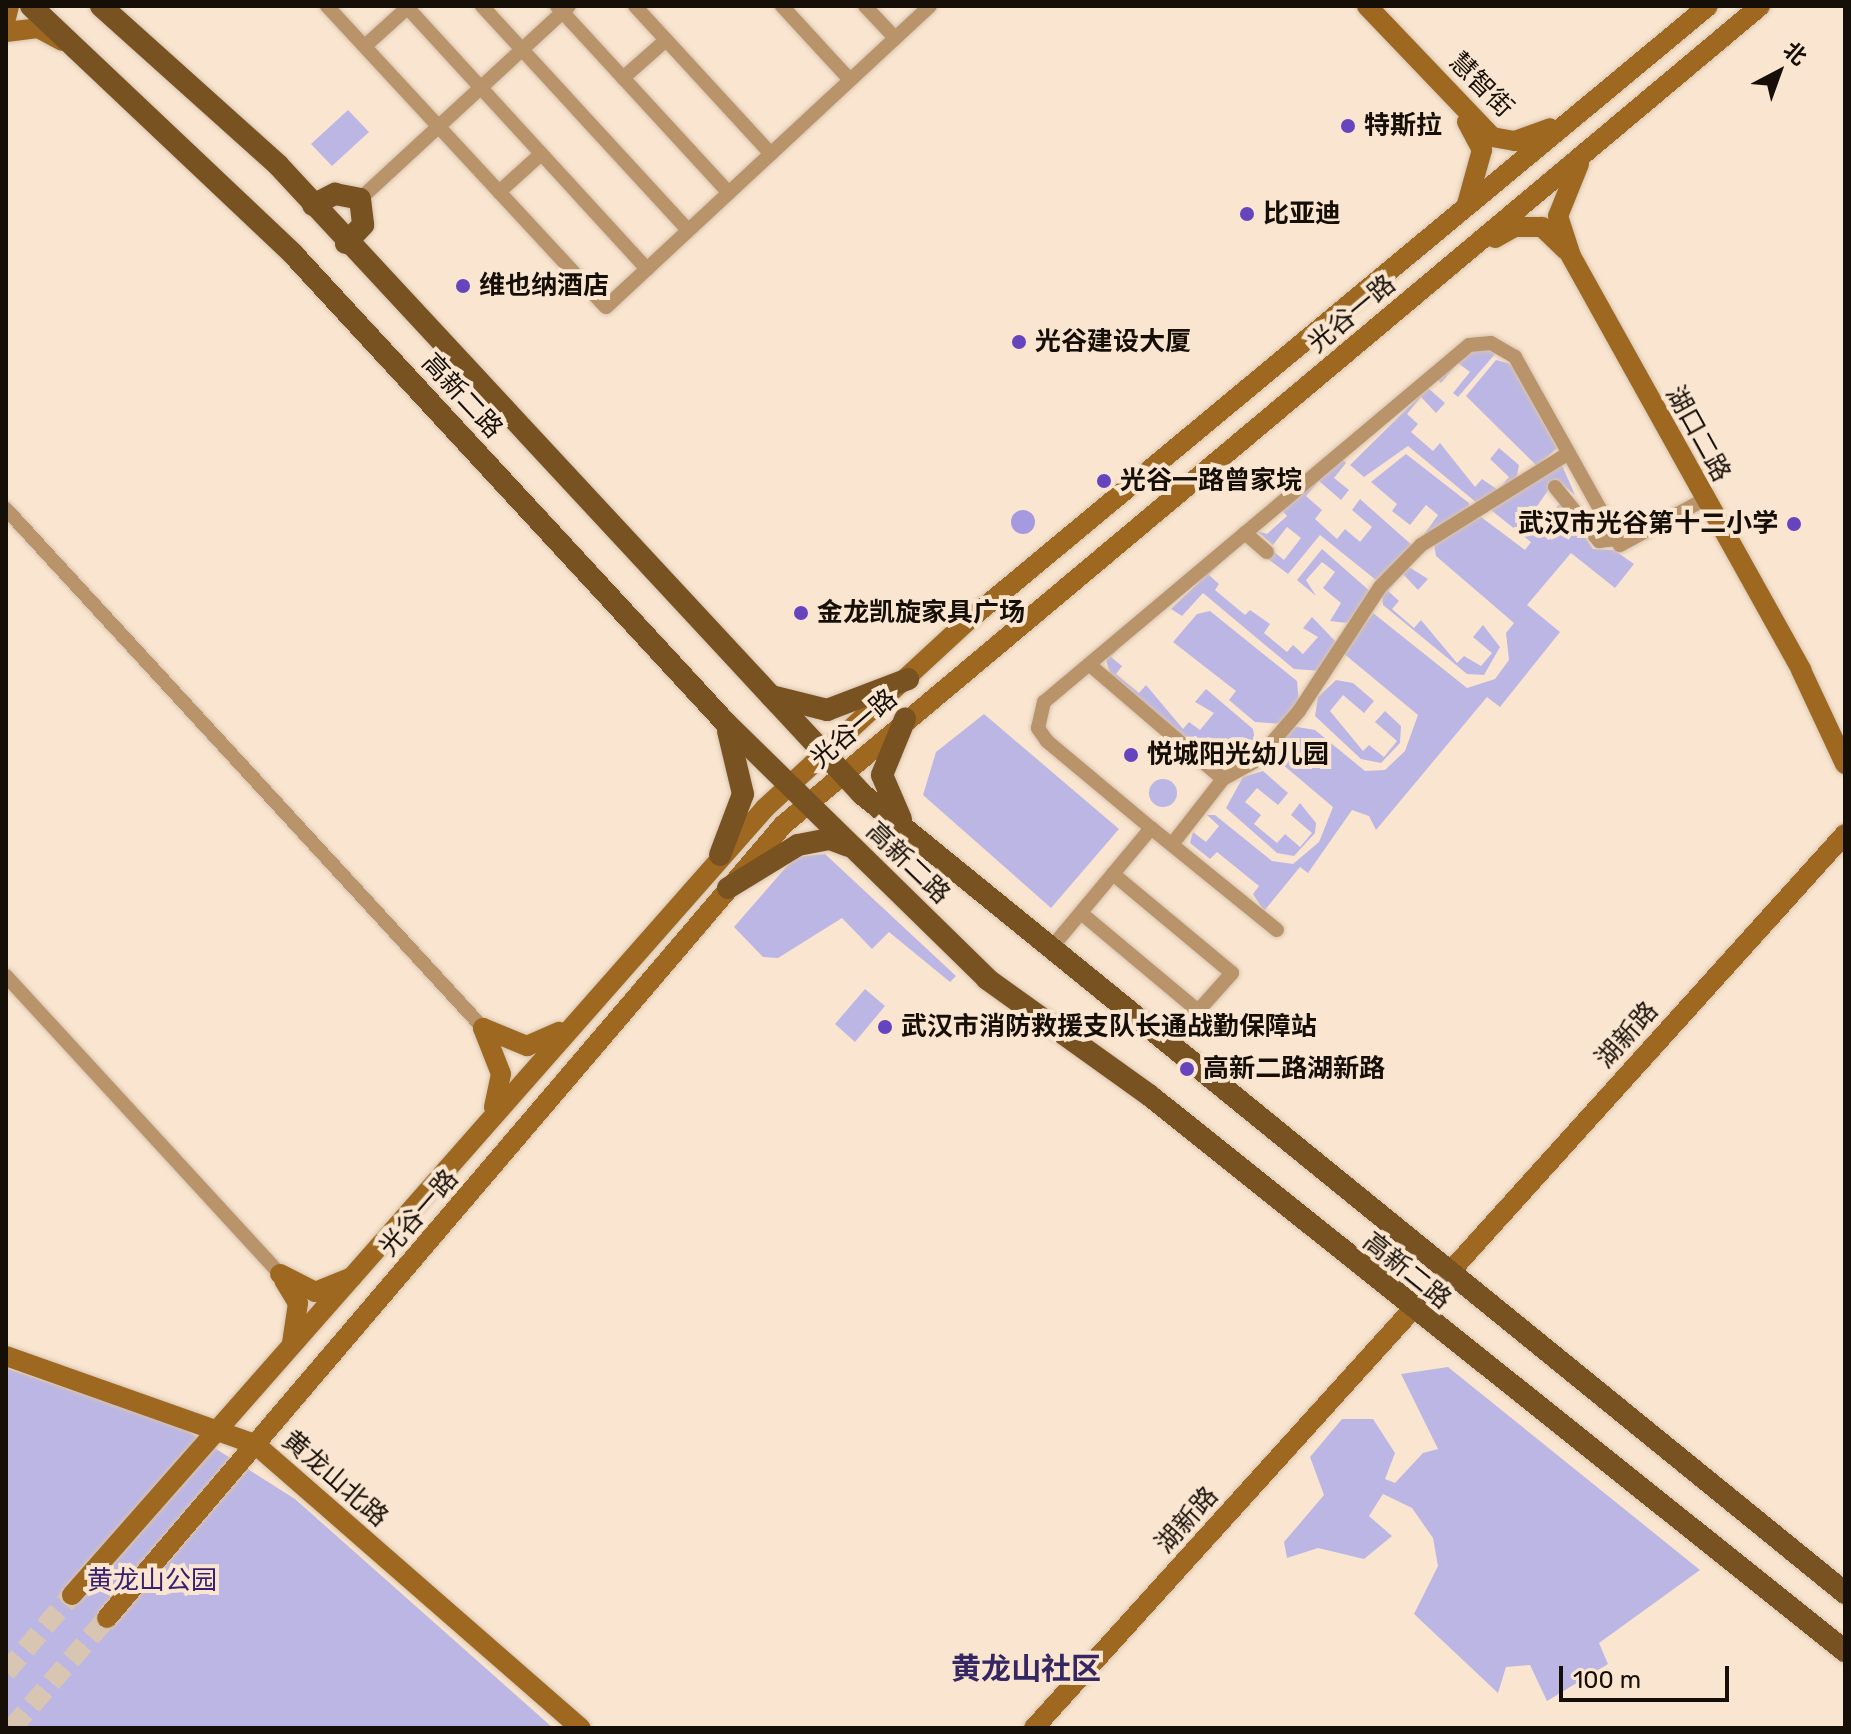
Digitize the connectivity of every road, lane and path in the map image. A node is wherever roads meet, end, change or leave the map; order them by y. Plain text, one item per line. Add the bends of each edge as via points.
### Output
1 (9, 6) edge
2 (31, 6) edge
3 (101, 6) edge
4 (114, 6) edge
5 (327, 6) edge
6 (482, 6) edge
7 (635, 6) edge
8 (782, 6) edge
9 (865, 6) edge
10 (930, 6) edge
11 (1358, 6) edge
12 (1367, 6) edge
13 (1708, 6) edge
14 (1760, 6) edge
15 (406, 7) edge
16 (562, 8) edge
17 (6, 18) edge
18 (6, 32) edge
19 (138, 35) junction
20 (895, 38) junction
21 (666, 40) junction
22 (68, 43) junction
23 (365, 46) junction
24 (522, 49) junction
25 (623, 78) junction
26 (850, 80) junction
27 (480, 87) junction
28 (1579, 113) junction
29 (438, 126) junction
30 (1587, 150) junction
31 (541, 154) junction
32 (771, 154) junction
33 (499, 192) junction
34 (729, 193) junction
35 (360, 199) junction
36 (313, 205) junction
37 (1465, 209) junction
38 (688, 230) junction
39 (346, 243) junction
40 (1463, 255) junction
41 (1571, 256) junction
42 (647, 269) junction
43 (1324, 326) junction
44 (1347, 352) junction
45 (1569, 453) junction
46 (1555, 487) dead end
47 (1705, 499) junction
48 (6, 509) edge
49 (1245, 533) junction
50 (1616, 539) junction
51 (1267, 552) dead end
52 (1090, 665) junction
53 (908, 679) junction
54 (760, 690) junction
55 (905, 719) junction
56 (725, 722) junction
57 (821, 754) junction
58 (1845, 764) edge
59 (841, 774) junction
60 (1223, 779) junction
61 (788, 785) junction
62 (807, 804) junction
63 (1151, 828) junction
64 (1845, 834) edge
65 (1173, 843) junction
66 (853, 848) junction
67 (720, 855) junction
68 (938, 862) junction
69 (1113, 874) junction
70 (728, 888) junction
71 (1081, 913) junction
72 (1277, 930) dead end
73 (1052, 947) junction
74 (6, 976) edge
75 (1198, 1011) junction
76 (572, 1023) junction
77 (483, 1028) junction
78 (1173, 1042) junction
79 (490, 1116) junction
80 (1449, 1273) junction
81 (280, 1274) junction
82 (354, 1276) junction
83 (1411, 1311) junction
84 (290, 1349) junction
85 (6, 1356) edge
86 (221, 1426) junction
87 (255, 1444) junction
88 (1845, 1593) edge
89 (72, 1595) tunnel mouth
90 (107, 1618) tunnel mouth
91 (1845, 1651) edge
92 (580, 1728) edge
93 (1034, 1728) edge

1 - 17 main road
2 - 22 main road, 高新二路
3 - 19 main road, 高新二路
4 - 19 main road
5 - 23 street
6 - 24 street
7 - 21 street
8 - 26 street
9 - 20 street
10 - 20 street
11 - 37 main road, 慧智街 via 1479,140 1482,164
12 - 28 main road, 慧智街 via 1492,137 1528,139
13 - 28 main road, 光谷一路
14 - 30 main road, 光谷一路
15 - 23 street
15 - 27 street
16 - 24 street
16 - 25 street
18 - 22 main road via 38,28
19 - 36 main road, 高新二路
20 - 26 street
21 - 25 street
21 - 32 street
22 - 56 main road, 高新二路 via 313,275
23 - 29 street
24 - 27 street
24 - 38 street
25 - 34 street
26 - 32 street
27 - 29 street
27 - 31 street
28 - 37 main road, 光谷一路
29 - 33 street
29 - 35 street
30 - 40 main road, 光谷一路
30 - 41 main road via 1559,206
31 - 33 street
31 - 42 street
32 - 34 street
33 - 42 street via 606,307
34 - 38 street
35 - 36 main road via 335,194
35 - 39 main road via 363,225
36 - 39 main road, 高新二路
37 - 43 main road, 光谷一路
38 - 42 street
39 - 54 main road, 高新二路
40 - 41 main road via 1527,226 1552,233
40 - 44 main road, 光谷一路
41 - 47 main road, 湖口二路
43 - 44 main road via 1296,371
43 - 53 main road, 光谷一路 via 970,619
44 - 55 main road, 光谷一路
45 - 49 street via 1515,357 1480,341
45 - 50 street
45 - 60 street via 1421,545 1380,587 1299,711 1256,761
46 - 50 street via 1599,541
47 - 50 street via 1620,545
47 - 58 main road, 湖口二路
48 - 77 street
49 - 51 street
49 - 52 street
52 - 60 street
52 - 63 street via 1044,702 1038,728
53 - 54 main road via 827,710 787,705
53 - 57 main road, 光谷一路
54 - 57 main road, 高新二路
55 - 59 main road, 光谷一路
55 - 68 main road via 884,761 883,784 891,807
56 - 61 main road, 高新二路
56 - 67 main road via 744,777
57 - 59 main road, 高新二路
57 - 61 main road, 光谷一路
59 - 62 main road, 光谷一路
59 - 68 main road, 高新二路
60 - 65 street
61 - 62 main road, 高新二路
61 - 67 main road, 光谷一路
62 - 66 main road, 高新二路
62 - 70 main road, 光谷一路
63 - 65 street
63 - 69 street
64 - 80 main road, 湖新路
65 - 72 street
66 - 70 main road via 816,839
66 - 83 main road, 高新二路 via 1022,1009 1149,1095
67 - 76 main road, 光谷一路
68 - 73 main road, 高新二路
69 - 71 street
69 - 75 street via 1232,973
70 - 87 main road, 光谷一路
71 - 73 street
71 - 75 street
73 - 78 main road, 高新二路
74 - 81 street
75 - 78 street
76 - 77 main road via 527,1046
76 - 79 main road, 光谷一路
77 - 79 main road via 501,1074
78 - 80 main road, 高新二路
79 - 82 main road, 光谷一路
80 - 88 main road, 高新二路
81 - 82 main road via 315,1292
81 - 84 main road via 298,1303
82 - 84 main road, 光谷一路
83 - 91 main road, 高新二路
83 - 93 main road, 湖新路
84 - 86 main road, 光谷一路
85 - 86 main road, 黄龙山北路
86 - 87 main road, 黄龙山北路
86 - 89 main road, 光谷一路
87 - 90 main road, 光谷一路
87 - 92 main road, 黄龙山北路

